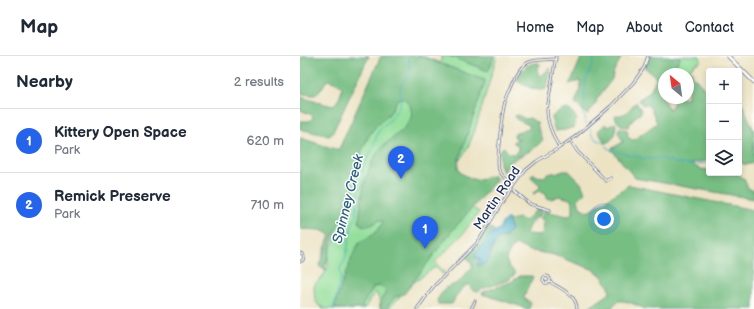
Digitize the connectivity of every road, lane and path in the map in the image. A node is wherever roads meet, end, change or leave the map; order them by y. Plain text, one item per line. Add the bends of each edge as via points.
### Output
1 (556, 56) edge
2 (648, 56) edge
3 (728, 56) edge
4 (556, 59) junction
5 (754, 82) edge
6 (570, 140) junction
7 (559, 148) junction
8 (611, 178) dead end
9 (514, 185) junction
10 (512, 189) junction
11 (550, 210) dead end
12 (300, 253) edge
13 (300, 262) edge
14 (550, 282) dead end
15 (475, 301) dead end
16 (419, 307) junction
17 (417, 309) edge
18 (422, 309) edge
19 (471, 309) edge
20 (577, 309) edge

1 - 4 street
2 - 6 street, Martin Road via 644,68 630,88 608,110
3 - 5 main road
4 - 7 street via 547,117
4 - 9 street via 528,62 523,66 505,102 498,163 502,174
6 - 7 street, Martin Road
6 - 8 street via 606,181
7 - 9 street, Martin Road via 532,165
9 - 10 street, Martin Road
10 - 11 street via 530,204
10 - 16 street, Martin Road via 475,245 433,287
12 - 13 street via 304,257
14 - 20 street via 572,296
15 - 19 street
16 - 17 street, Martin Road
16 - 18 street

